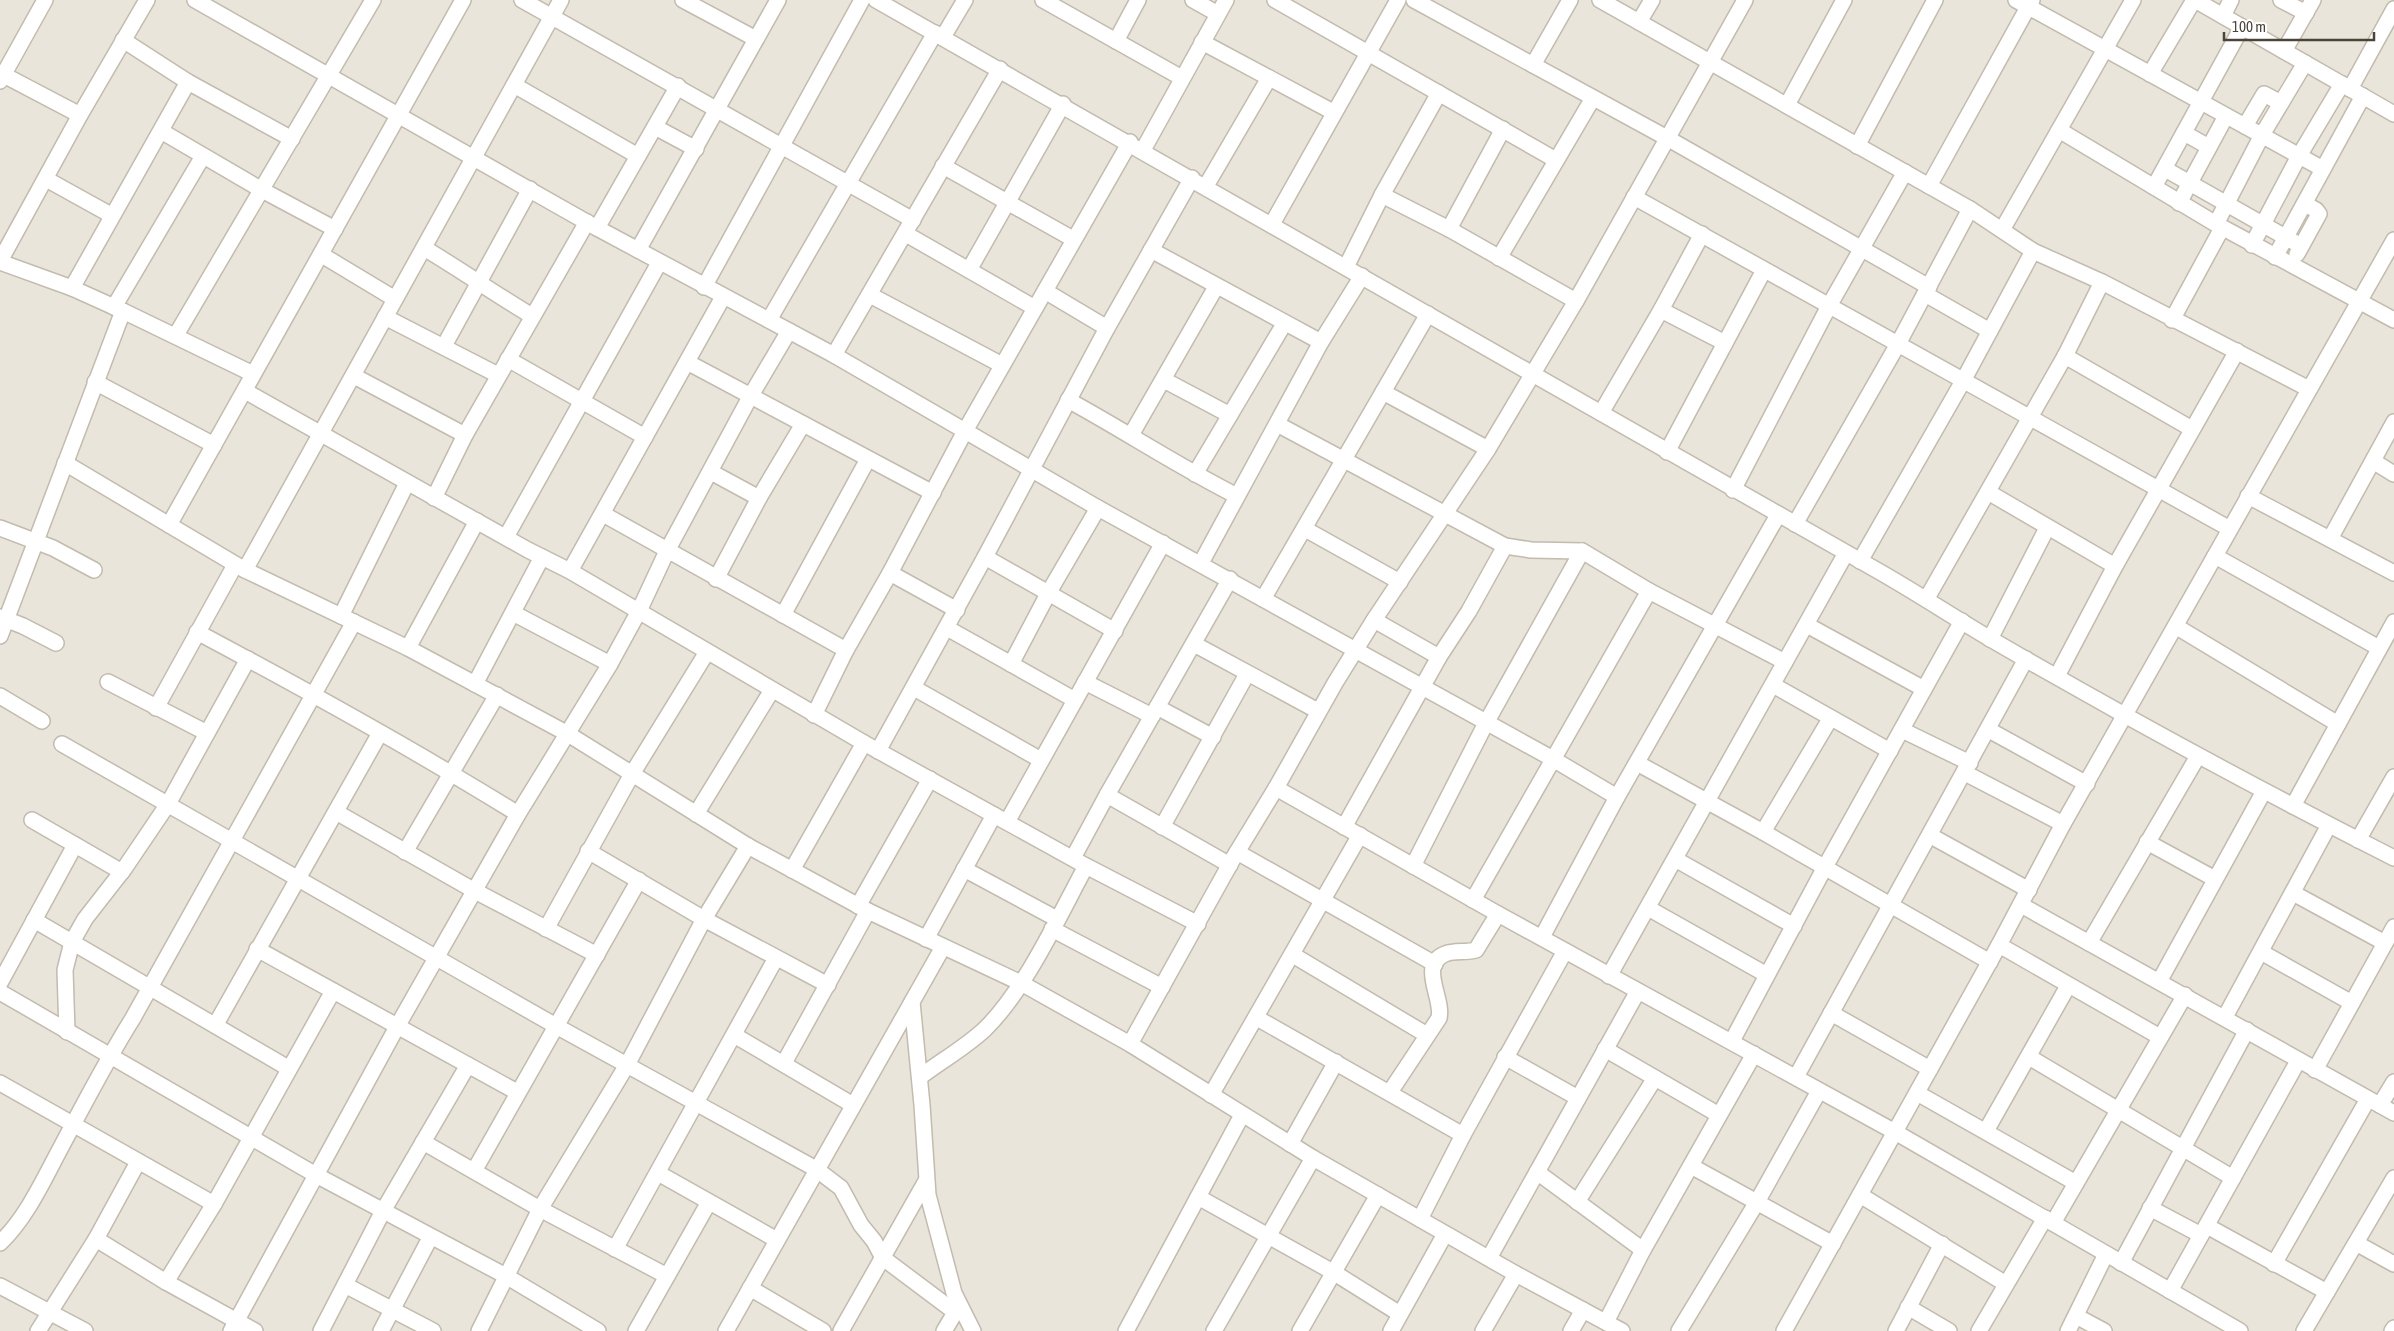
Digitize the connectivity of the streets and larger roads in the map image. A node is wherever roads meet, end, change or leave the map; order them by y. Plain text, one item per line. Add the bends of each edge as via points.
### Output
1 (45, 0) edge
2 (147, 0) edge
3 (195, 0) edge
4 (463, 0) edge
5 (522, 0) edge
6 (561, 0) edge
7 (683, 0) edge
8 (778, 0) edge
9 (862, 0) edge
10 (876, 0) edge
11 (965, 0) edge
12 (1138, 0) edge
13 (1193, 0) edge
14 (1226, 0) edge
15 (1275, 0) edge
16 (1398, 0) edge
17 (1414, 0) edge
18 (1570, 0) edge
19 (1600, 0) edge
20 (1652, 0) edge
21 (1745, 0) edge
22 (1844, 0) edge
23 (1935, 0) edge
24 (2133, 0) edge
25 (2194, 0) edge
26 (2232, 0) edge
27 (2281, 0) edge
28 (367, 2) edge
29 (1052, 2) edge
30 (2025, 2) edge
31 (2309, 6) edge
32 (2394, 9) edge
33 (1218, 14) junction
34 (2223, 16) junction
35 (552, 17) junction
36 (1639, 22) junction
37 (2242, 27) junction
38 (939, 35) junction
39 (756, 39) junction
40 (123, 40) junction
41 (1116, 41) junction
42 (1202, 42) junction
43 (2105, 50) junction
44 (2284, 51) junction
45 (1367, 52) junction
46 (1709, 62) junction
47 (2305, 63) junction
48 (1534, 65) junction
49 (1000, 69) junction
50 (2150, 74) junction
51 (329, 75) junction
52 (1, 76) edge
53 (1182, 78) junction
54 (1269, 78) junction
55 (188, 82) junction
56 (514, 85) junction
57 (678, 86) junction
58 (2352, 90) junction
59 (1439, 93) junction
60 (1592, 98) junction
61 (2200, 103) junction
62 (2282, 103) junction
63 (1063, 104) junction
64 (1787, 106) junction
65 (718, 109) junction
66 (1333, 112) junction
67 (400, 114) junction
68 (2394, 114) edge
69 (80, 115) junction
70 (2226, 116) junction
71 (2245, 126) junction
72 (655, 127) junction
73 (1503, 130) junction
74 (2059, 130) junction
75 (161, 131) junction
76 (2184, 133) junction
77 (2262, 135) junction
78 (1667, 138) junction
79 (292, 139) junction
80 (1130, 142) junction
81 (782, 146) junction
82 (1858, 146) junction
83 (2209, 147) junction
84 (696, 149) junction
85 (1143, 150) junction
86 (203, 156) junction
87 (638, 156) junction
88 (2299, 156) junction
89 (475, 159) junction
90 (1556, 160) junction
91 (943, 166) junction
92 (2165, 169) junction
93 (2324, 169) junction
94 (1905, 172) junction
95 (1192, 178) junction
96 (46, 179) junction
97 (849, 182) junction
98 (2190, 183) junction
99 (1206, 186) junction
100 (1929, 186) junction
101 (2154, 187) junction
102 (530, 189) junction
103 (262, 190) junction
104 (1382, 195) junction
105 (1634, 197) junction
106 (1007, 203) junction
107 (2179, 203) junction
108 (2227, 203) junction
109 (2305, 204) junction
110 (1970, 210) junction
111 (111, 215) junction
112 (913, 220) junction
113 (1272, 224) junction
114 (2264, 224) junction
115 (592, 225) junction
116 (2219, 226) junction
117 (335, 229) junction
118 (1449, 230) junction
119 (2002, 230) junction
120 (906, 234) junction
121 (1702, 234) junction
122 (2286, 238) junction
123 (1073, 239) junction
124 (2394, 240) edge
125 (2252, 245) junction
126 (2301, 246) junction
127 (424, 248) junction
128 (1861, 249) junction
129 (638, 250) junction
130 (1151, 250) junction
131 (2033, 251) junction
132 (322, 255) junction
133 (2275, 257) junction
134 (1499, 258) junction
135 (0, 262) edge
136 (659, 263) junction
137 (2292, 264) junction
138 (1346, 267) junction
139 (969, 270) junction
140 (1764, 270) junction
141 (1362, 276) junction
142 (2102, 282) junction
143 (480, 283) junction
144 (704, 287) junction
145 (1216, 287) junction
146 (72, 288) junction
147 (1927, 290) junction
148 (1044, 291) junction
149 (870, 295) junction
150 (723, 297) junction
151 (395, 299) junction
152 (2360, 300) junction
153 (1576, 301) junction
154 (1829, 306) junction
155 (1034, 308) junction
156 (119, 309) junction
157 (1661, 310) junction
158 (1428, 314) junction
159 (532, 316) junction
160 (385, 317) junction
161 (768, 320) junction
162 (2172, 320) junction
163 (2394, 320) edge
164 (1284, 324) junction
165 (1107, 328) junction
166 (788, 331) junction
167 (1990, 332) junction
168 (176, 335) junction
169 (1322, 342) junction
170 (1724, 343) junction
171 (1898, 344) junction
172 (444, 346) junction
173 (2237, 352) junction
174 (834, 355) junction
175 (2065, 356) junction
176 (508, 359) junction
177 (687, 362) junction
178 (1002, 365) junction
179 (253, 374) junction
180 (1533, 374) junction
181 (498, 375) junction
182 (354, 376) junction
183 (1164, 380) junction
184 (1964, 381) junction
185 (95, 382) junction
186 (2309, 389) junction
187 (245, 391) junction
188 (1383, 392) junction
189 (750, 397) junction
190 (581, 400) junction
191 (1068, 400) junction
192 (1601, 414) junction
193 (1230, 415) junction
194 (2030, 418) junction
195 (2394, 422) edge
196 (803, 424) junction
197 (1276, 424) junction
198 (2192, 429) junction
199 (964, 431) junction
200 (320, 433) junction
201 (465, 435) junction
202 (1132, 435) junction
203 (645, 437) junction
204 (214, 445) junction
205 (1488, 449) junction
206 (1667, 452) junction
207 (868, 459) junction
208 (1345, 459) junction
209 (2373, 461) junction
210 (65, 463) junction
211 (1031, 468) junction
212 (711, 472) junction
213 (1195, 474) junction
214 (2394, 474) edge
215 (408, 483) junction
216 (2158, 489) junction
217 (1733, 490) junction
218 (1988, 492) junction
219 (933, 493) junction
220 (1237, 496) junction
221 (2248, 496) junction
222 (434, 498) junction
223 (759, 498) junction
224 (1098, 508) junction
225 (603, 514) junction
226 (1445, 514) junction
227 (1778, 516) junction
228 (477, 520) junction
229 (1795, 524) junction
230 (169, 525) junction
231 (0, 528) edge
232 (2047, 528) junction
233 (1305, 529) junction
234 (2230, 529) junction
235 (506, 537) junction
236 (2330, 539) junction
237 (35, 541) junction
238 (1163, 543) junction
239 (1505, 546) junction
240 (667, 551) junction
241 (1582, 551) junction
242 (1846, 553) junction
243 (2215, 556) junction
244 (542, 557) junction
245 (985, 557) junction
246 (1860, 561) junction
247 (1201, 563) junction
248 (2115, 566) junction
249 (240, 568) junction
250 (94, 570) dead end
251 (570, 571) junction
252 (890, 573) junction
253 (2394, 573) edge
254 (716, 579) junction
255 (1230, 579) junction
256 (1400, 582) junction
257 (1649, 591) junction
258 (1049, 592) junction
259 (1926, 598) junction
260 (1263, 599) junction
261 (957, 610) junction
262 (639, 611) junction
263 (513, 613) junction
264 (783, 615) junction
265 (3, 618) edge
266 (347, 619) junction
267 (1374, 620) junction
268 (1962, 621) junction
269 (2394, 622) edge
270 (1807, 625) junction
271 (1716, 627) junction
272 (2176, 627) junction
273 (947, 628) junction
274 (1115, 631) junction
275 (197, 632) junction
276 (0, 636) edge
277 (1990, 638) junction
278 (56, 643) dead end
279 (1194, 644) junction
280 (408, 648) junction
281 (2379, 648) junction
282 (846, 650) junction
283 (1355, 650) junction
284 (707, 652) junction
285 (1438, 657) junction
286 (2026, 659) junction
287 (248, 660) junction
288 (1785, 662) junction
289 (610, 664) junction
290 (1011, 664) junction
291 (1247, 674) junction
292 (2057, 676) junction
293 (108, 682) dead end
294 (1085, 682) junction
295 (475, 684) junction
296 (1773, 685) junction
297 (1422, 687) junction
298 (914, 688) junction
299 (1924, 689) junction
300 (772, 690) junction
301 (315, 695) junction
302 (497, 695) junction
303 (0, 696) edge
304 (1075, 700) junction
305 (156, 708) junction
306 (1155, 711) junction
307 (1318, 711) junction
308 (814, 715) junction
309 (2126, 716) junction
310 (1830, 718) junction
311 (42, 721) dead end
312 (1486, 722) junction
313 (2338, 724) junction
314 (1902, 730) junction
315 (1988, 730) junction
316 (380, 732) junction
317 (208, 733) junction
318 (568, 734) junction
319 (1213, 737) junction
320 (864, 743) junction
321 (62, 744) dead end
322 (878, 751) junction
323 (1890, 751) junction
324 (2198, 756) junction
325 (1553, 759) junction
326 (1041, 760) junction
327 (1637, 764) junction
328 (1967, 768) junction
329 (453, 774) junction
330 (632, 774) junction
331 (2394, 777) edge
332 (930, 780) junction
333 (2087, 784) junction
334 (1276, 788) junction
335 (2264, 792) junction
336 (1107, 795) junction
337 (1617, 797) junction
338 (1708, 802) junction
339 (168, 804) junction
340 (2293, 806) junction
341 (336, 812) junction
342 (518, 814) junction
343 (696, 814) junction
344 (1001, 819) junction
345 (32, 820) dead end
346 (2063, 824) junction
347 (2329, 825) junction
348 (1162, 827) junction
349 (1344, 827) junction
350 (1763, 832) junction
351 (1360, 835) junction
352 (1931, 836) junction
353 (2358, 840) junction
354 (232, 842) junction
355 (2147, 842) junction
356 (75, 845) junction
357 (748, 846) junction
358 (588, 851) junction
359 (405, 852) junction
360 (1233, 858) junction
361 (2394, 858) edge
362 (1675, 859) junction
363 (1080, 862) junction
364 (1413, 866) junction
365 (1825, 867) junction
366 (964, 869) junction
367 (792, 870) junction
368 (122, 872) junction
369 (2215, 879) junction
370 (297, 880) junction
371 (639, 880) junction
372 (2029, 890) junction
373 (475, 891) junction
374 (2293, 893) junction
375 (1473, 900) junction
376 (1323, 902) junction
377 (1890, 905) junction
378 (2021, 905) junction
379 (863, 908) junction
380 (1648, 908) junction
381 (1498, 914) junction
382 (704, 919) junction
383 (34, 920) junction
384 (1054, 924) junction
385 (1198, 924) junction
386 (1794, 926) junction
387 (2394, 927) edge
388 (546, 929) junction
389 (1542, 937) junction
390 (926, 939) junction
391 (72, 942) junction
392 (2089, 943) junction
393 (2386, 943) junction
394 (1999, 945) junction
395 (943, 947) junction
396 (257, 949) junction
397 (1565, 951) junction
398 (2261, 952) junction
399 (597, 955) junction
400 (1293, 955) junction
401 (438, 958) junction
402 (776, 958) junction
403 (1990, 962) junction
404 (1435, 964) junction
405 (1609, 976) junction
406 (1767, 976) junction
407 (2160, 980) junction
408 (0, 983) edge
409 (1021, 983) junction
410 (828, 985) junction
411 (1162, 986) junction
412 (2068, 986) junction
413 (150, 987) junction
414 (333, 991) junction
415 (1638, 991) junction
416 (0, 992) edge
417 (2185, 995) junction
418 (912, 1002) junction
419 (2352, 1003) junction
420 (1831, 1013) junction
421 (2225, 1017) junction
422 (1257, 1018) junction
423 (216, 1024) junction
424 (398, 1025) junction
425 (556, 1026) junction
426 (2247, 1030) junction
427 (67, 1032) junction
428 (734, 1035) junction
429 (1427, 1035) junction
430 (2160, 1038) junction
431 (1732, 1041) junction
432 (1130, 1044) junction
433 (1605, 1049) junction
434 (1754, 1054) junction
435 (110, 1055) junction
436 (1505, 1057) junction
437 (2029, 1057) junction
438 (2298, 1061) junction
439 (1336, 1062) junction
440 (784, 1063) junction
441 (468, 1065) junction
442 (627, 1065) junction
443 (288, 1068) junction
444 (1930, 1069) junction
445 (2315, 1070) junction
446 (920, 1077) junction
447 (1796, 1077) junction
448 (1655, 1078) junction
449 (2394, 1082) edge
450 (2, 1089) edge
451 (1819, 1091) junction
452 (517, 1092) junction
453 (1390, 1092) junction
454 (1917, 1093) junction
455 (1211, 1095) junction
456 (1578, 1098) junction
457 (2374, 1102) junction
458 (695, 1104) junction
459 (853, 1106) junction
460 (2119, 1110) junction
461 (2394, 1113) edge
462 (1242, 1115) junction
463 (1719, 1115) junction
464 (74, 1124) junction
465 (1986, 1131) junction
466 (1895, 1132) junction
467 (1463, 1135) junction
468 (250, 1136) junction
469 (423, 1142) junction
470 (1290, 1144) junction
471 (2182, 1150) junction
472 (1313, 1158) junction
473 (138, 1162) junction
474 (1691, 1166) junction
475 (816, 1169) junction
476 (474, 1171) junction
477 (1537, 1172) junction
478 (658, 1173) junction
479 (316, 1174) junction
480 (2233, 1178) junction
481 (2394, 1178) edge
482 (926, 1181) junction
483 (2076, 1183) junction
484 (1378, 1195) junction
485 (1860, 1195) junction
486 (1198, 1197) junction
487 (709, 1202) junction
488 (1577, 1202) junction
489 (1757, 1202) junction
490 (214, 1204) junction
491 (2150, 1208) junction
492 (540, 1209) junction
493 (383, 1211) junction
494 (1420, 1219) junction
495 (2049, 1221) junction
496 (2204, 1230) junction
497 (1446, 1234) junction
498 (1268, 1236) junction
499 (430, 1238) junction
500 (96, 1239) junction
501 (777, 1240) junction
502 (2356, 1242) junction
503 (0, 1244) edge
504 (1832, 1244) junction
505 (1942, 1244) junction
506 (615, 1249) junction
507 (1643, 1250) junction
508 (2106, 1254) junction
509 (883, 1258) junction
510 (1489, 1258) junction
511 (2121, 1263) junction
512 (2274, 1264) junction
513 (2394, 1264) edge
514 (1333, 1272) junction
515 (1516, 1274) junction
516 (506, 1276) junction
517 (667, 1276) junction
518 (166, 1282) junction
519 (2006, 1284) junction
520 (345, 1285) junction
521 (0, 1286) edge
522 (750, 1288) junction
523 (2170, 1291) junction
524 (2327, 1292) junction
525 (1908, 1307) junction
526 (393, 1308) junction
527 (957, 1309) junction
528 (1583, 1310) junction
529 (50, 1311) junction
530 (1400, 1314) junction
531 (2076, 1316) junction
532 (1606, 1322) junction
533 (234, 1326) edge
534 (2220, 1326) edge
535 (1787, 1330) edge
536 (38, 1331) edge
537 (85, 1331) edge
538 (255, 1331) edge
539 (321, 1331) edge
540 (381, 1331) edge
541 (433, 1331) edge
542 (479, 1331) edge
543 (598, 1331) edge
544 (636, 1331) edge
545 (726, 1331) edge
546 (823, 1331) edge
547 (841, 1331) edge
548 (944, 1331) edge
549 (973, 1331) edge
550 (1126, 1331) edge
551 (1214, 1331) edge
552 (1300, 1331) edge
553 (1391, 1331) edge
554 (1483, 1331) edge
555 (1570, 1331) edge
556 (1622, 1331) edge
557 (1679, 1331) edge
558 (1896, 1331) edge
559 (1949, 1331) edge
560 (1979, 1331) edge
561 (2068, 1331) edge
562 (2104, 1331) edge
563 (2240, 1331) edge
564 (2304, 1331) edge

1 - 52 street
2 - 40 street
3 - 51 street
4 - 67 street
5 - 35 street
6 - 35 street
7 - 39 street
8 - 39 street
9 - 81 street
10 - 38 street
11 - 38 street
12 - 41 street
13 - 33 street
14 - 33 street
15 - 45 street
16 - 45 street
17 - 48 street
18 - 48 street
19 - 36 street
20 - 36 street
21 - 46 street
22 - 64 street
23 - 82 street
24 - 43 street
25 - 34 street
25 - 50 street
26 - 34 street
27 - 31 street
28 - 51 street
29 - 41 street
30 - 43 street
30 - 100 street
31 - 44 street
32 - 58 street
33 - 42 street
34 - 37 street
35 - 56 street
35 - 57 street
36 - 46 street
37 - 44 street
37 - 61 street
38 - 49 street
38 - 97 street
39 - 65 street
40 - 55 street
40 - 69 street
41 - 53 street
42 - 53 street
42 - 54 street
43 - 50 street
43 - 74 street
44 - 47 street
45 - 59 street
45 - 66 street
46 - 64 street
46 - 78 street
47 - 58 street
47 - 62 street
48 - 60 street
49 - 63 street
49 - 91 street
50 - 61 street
51 - 67 street
51 - 79 street
52 - 69 street
53 - 85 street
54 - 66 street
54 - 99 street
55 - 75 street
55 - 79 street
56 - 87 street
56 - 89 street
57 - 65 street
57 - 72 street
58 - 68 street
58 - 88 street
58 - 93 street
59 - 73 street
59 - 104 street
60 - 78 street
60 - 90 street
61 - 70 street
61 - 76 street
62 - 71 street via 2264,94
62 - 77 street
63 - 80 street
63 - 106 street
64 - 82 street
65 - 81 street
65 - 84 street
66 - 113 street
67 - 89 street
67 - 117 street
69 - 96 street
70 - 71 street
70 - 83 street
71 - 77 street
72 - 84 street
72 - 87 street
73 - 90 street
73 - 118 street
74 - 101 street
74 - 119 street
75 - 86 street
75 - 111 street
76 - 83 street
76 - 92 street
77 - 88 street
77 - 108 street
78 - 105 street
78 - 128 street
79 - 103 street
80 - 85 street
80 - 123 street
81 - 97 street
81 - 144 street
82 - 94 street
83 - 98 street
84 - 129 street
85 - 95 street
86 - 103 street
86 - 156 street
87 - 115 street
88 - 93 street
88 - 114 street
89 - 102 street
89 - 127 street
90 - 134 street
91 - 106 street
91 - 112 street
92 - 98 street
92 - 101 street
93 - 109 street
94 - 100 street
94 - 128 street
95 - 99 street
95 - 130 street
96 - 111 street
96 - 135 street
97 - 112 street
97 - 161 street
98 - 107 street
98 - 108 street
99 - 113 street
100 - 110 street
101 - 107 street
102 - 115 street
102 - 143 street
103 - 117 street
103 - 168 street
104 - 118 street
104 - 138 street
105 - 121 street
105 - 153 street
106 - 123 street
106 - 139 street
107 - 116 street
108 - 114 street
108 - 116 street
109 - 122 street
109 - 126 street via 2319,214
110 - 119 street
110 - 147 street
111 - 146 street
112 - 120 street
113 - 138 street
114 - 122 street
114 - 125 street
115 - 129 street
115 - 159 street
116 - 125 street
116 - 162 street
117 - 132 street
118 - 134 street
119 - 131 street
120 - 139 street
120 - 149 street
121 - 140 street
121 - 157 street
122 - 126 street
122 - 133 street
123 - 148 street
124 - 152 street
125 - 133 street
126 - 137 street
127 - 143 street
127 - 151 street
128 - 147 street
128 - 154 street
129 - 136 street
130 - 145 street
130 - 165 street
131 - 142 street
131 - 167 street
132 - 151 street
132 - 179 street
133 - 137 street
134 - 153 street
135 - 146 street
136 - 144 street
136 - 190 street
137 - 152 street
138 - 141 street
139 - 155 street
140 - 154 street
140 - 170 street
141 - 158 street
141 - 169 street
142 - 162 street
142 - 175 street
143 - 159 street
143 - 172 street
144 - 150 street
145 - 164 street
145 - 183 street
146 - 156 street
147 - 167 street
147 - 171 street
148 - 155 street
148 - 165 street
149 - 174 street
149 - 178 street
150 - 161 street
150 - 177 street
151 - 160 street
152 - 163 street
152 - 186 street
153 - 180 street
154 - 171 street
154 - 217 street
155 - 178 street
156 - 168 street
156 - 185 street
157 - 170 street
157 - 192 street
158 - 180 street
158 - 188 street
159 - 176 street
160 - 172 street
160 - 182 street
161 - 166 street
162 - 173 street
164 - 169 street
164 - 193 street
165 - 191 street
166 - 174 street
166 - 189 street
167 - 184 street
168 - 179 street
169 - 197 street
170 - 206 street
171 - 184 street
171 - 229 street
172 - 181 street
173 - 186 street
173 - 198 street
174 - 199 street
175 - 194 street
175 - 198 street
176 - 181 street
176 - 190 street
177 - 189 street
177 - 203 street
178 - 199 street
179 - 187 street
180 - 192 street
180 - 205 street
181 - 201 street
182 - 200 street
182 - 201 street
183 - 193 street
183 - 202 street
184 - 194 street
184 - 246 street
185 - 204 street
185 - 210 street
186 - 221 street
187 - 200 street
187 - 204 street
188 - 205 street
188 - 208 street
189 - 196 street
189 - 212 street
190 - 203 street
190 - 235 street
191 - 202 street
191 - 211 street
192 - 206 street
193 - 213 street
194 - 216 street
194 - 218 street
195 - 209 street
196 - 207 street
196 - 223 street
197 - 208 street
197 - 220 street
198 - 216 street
199 - 211 street
199 - 219 street
200 - 215 street
200 - 249 street
201 - 222 street
202 - 213 street
203 - 225 street
204 - 230 street
205 - 226 street
206 - 217 street
207 - 219 street
207 - 264 street
208 - 226 street
208 - 233 street
209 - 214 street
209 - 236 street
210 - 230 street
210 - 237 street
211 - 224 street
211 - 245 street
212 - 223 street
212 - 240 street
213 - 220 street
215 - 222 street
215 - 266 street
216 - 234 street
216 - 248 street
217 - 227 street
218 - 232 street
218 - 259 street
219 - 252 street
220 - 247 street
221 - 234 street
221 - 236 street
222 - 228 street
223 - 254 street
224 - 238 street
224 - 258 street
225 - 240 street
225 - 251 street
226 - 239 street
226 - 256 street
227 - 229 street
227 - 271 street
228 - 235 street
228 - 280 street
229 - 242 street
230 - 249 street
231 - 237 street
232 - 248 street
232 - 277 street
233 - 256 street
233 - 260 street
234 - 243 street
235 - 244 street
236 - 253 street
237 - 250 street via 68,554
237 - 265 street
238 - 247 street
238 - 274 street
239 - 241 street
239 - 285 street via 1469,611
240 - 254 street
240 - 262 street
241 - 257 street
241 - 312 street
242 - 246 street
242 - 270 street
243 - 272 street
243 - 281 street
244 - 251 street
244 - 263 street
245 - 258 street
245 - 261 street
246 - 259 street
247 - 255 street
248 - 292 street
249 - 266 street
249 - 275 street
251 - 262 street
252 - 261 street
252 - 282 street
254 - 264 street
255 - 260 street
255 - 279 street
256 - 267 street
257 - 271 street
257 - 325 street
258 - 274 street
258 - 290 street
259 - 268 street
260 - 283 street
261 - 273 street
262 - 284 street
262 - 289 street
263 - 289 street
263 - 295 street
264 - 282 street
265 - 276 street
265 - 278 street
266 - 280 street
266 - 301 street
267 - 283 street
267 - 285 street
268 - 277 street
268 - 299 street
269 - 281 street
270 - 288 street
270 - 299 street
271 - 288 street
271 - 327 street
272 - 309 street
272 - 313 street
273 - 290 street
273 - 298 street
274 - 294 street
275 - 287 street
275 - 305 street
277 - 286 street
279 - 291 street
279 - 306 street
280 - 295 street
281 - 313 street
282 - 308 street
283 - 297 street
283 - 307 street
284 - 300 street
284 - 330 street
285 - 297 street
286 - 292 street
286 - 315 street
287 - 301 street
287 - 317 street
288 - 296 street
289 - 318 street
290 - 304 street
291 - 307 street
291 - 319 street
292 - 309 street
293 - 305 street
294 - 304 street
294 - 306 street
295 - 302 street
296 - 310 street
296 - 338 street
297 - 312 street
297 - 349 street
298 - 322 street
298 - 326 street
299 - 314 street
300 - 308 street
300 - 343 street
301 - 316 street
301 - 354 street
302 - 318 street
302 - 329 street
303 - 311 street
304 - 326 street
305 - 317 street
306 - 319 street
306 - 336 street
307 - 334 street
308 - 320 street
309 - 324 street
309 - 333 street
310 - 323 street
310 - 350 street
312 - 325 street
312 - 364 street
313 - 340 street
314 - 323 street
314 - 328 street
315 - 328 street
315 - 333 street
316 - 329 street
316 - 341 street
317 - 339 street
318 - 330 street
318 - 342 street
319 - 348 street
320 - 322 street
320 - 367 street
321 - 339 street
322 - 332 street
323 - 365 street
324 - 335 street
324 - 355 street
325 - 337 street
325 - 375 street
326 - 344 street
327 - 337 street
327 - 338 street
328 - 346 street
328 - 352 street
329 - 342 street
329 - 359 street
330 - 343 street
330 - 358 street
331 - 353 street
332 - 344 street
332 - 379 street
333 - 346 street
334 - 349 street
334 - 360 street
335 - 340 street
335 - 369 street
336 - 348 street
336 - 363 street
337 - 389 street
338 - 350 street
338 - 362 street
339 - 354 street
339 - 368 street
340 - 347 street
341 - 359 street
341 - 370 street
342 - 373 street
343 - 357 street
344 - 363 street
344 - 366 street
345 - 356 street
346 - 372 street
347 - 353 street
347 - 374 street
348 - 360 street
349 - 351 street
350 - 365 street
351 - 364 street
351 - 376 street
352 - 372 street
352 - 377 street
353 - 361 street
354 - 370 street
354 - 413 street
355 - 369 street
355 - 392 street
356 - 368 street
356 - 383 street
357 - 367 street
357 - 382 street
358 - 371 street
358 - 388 street
359 - 373 street
360 - 376 street
360 - 385 street
362 - 380 street
362 - 386 street
363 - 384 street
363 - 385 street
364 - 375 street
365 - 377 street
365 - 386 street
366 - 384 street
366 - 390 street
367 - 379 street
368 - 391 street
369 - 407 street
370 - 396 street
370 - 401 street
371 - 382 street
371 - 399 street
372 - 378 street
373 - 388 street
373 - 401 street
374 - 393 street
374 - 398 street
375 - 381 street
376 - 400 street
376 - 404 street
377 - 403 street
377 - 420 street
378 - 392 street
378 - 394 street
379 - 390 street
379 - 410 street
380 - 405 street
380 - 406 street
381 - 389 street
381 - 404 street via 1476,950 1446,953
382 - 402 street
382 - 442 street
383 - 391 street
383 - 408 street
384 - 409 street
384 - 411 street
385 - 411 street
386 - 406 street
387 - 393 street
388 - 399 street
389 - 397 street
390 - 395 street
391 - 413 street
391 - 427 street via 65,970
392 - 407 street
393 - 419 street
394 - 403 street
394 - 412 street
395 - 409 street
395 - 418 street
396 - 414 street
396 - 423 street
397 - 405 street
397 - 436 street
398 - 419 street
398 - 421 street
399 - 425 street
400 - 422 street
400 - 429 street
401 - 424 street
401 - 425 street
402 - 410 street
402 - 428 street
403 - 444 street
404 - 429 street via 1433,980 1440,1013
405 - 415 street
406 - 431 street
407 - 417 street
409 - 432 street
409 - 446 street via 986,1028
410 - 440 street
411 - 432 street
412 - 430 street
412 - 437 street
413 - 423 street
413 - 435 street
414 - 424 street
414 - 443 street
415 - 431 street
415 - 433 street
416 - 427 street
417 - 421 street
417 - 430 street
418 - 446 street
418 - 459 street
419 - 445 street
420 - 444 street
420 - 447 street
421 - 426 street
422 - 439 street
422 - 455 street
423 - 443 street
424 - 441 street
424 - 479 street
425 - 442 street
425 - 452 street
426 - 438 street
426 - 471 street
427 - 435 street
428 - 440 street
428 - 458 street
429 - 453 street
430 - 460 street
431 - 434 street
432 - 455 street
433 - 448 street
433 - 456 street
434 - 447 street
434 - 463 street
435 - 464 street
435 - 468 street
436 - 456 street
436 - 467 street
437 - 460 street
437 - 465 street
438 - 445 street
438 - 480 street
439 - 453 street
439 - 470 street
440 - 459 street
441 - 452 street
441 - 469 street
442 - 458 street
442 - 492 street
443 - 468 street
444 - 454 street
445 - 457 street
446 - 482 street
447 - 451 street
448 - 463 street
448 - 488 street
449 - 457 street
450 - 464 street
451 - 466 street
451 - 489 street
452 - 476 street
453 - 467 street
454 - 465 street
454 - 466 street
455 - 462 street
456 - 477 street
457 - 461 street
457 - 512 street
458 - 475 street
458 - 478 street
459 - 475 street
460 - 471 street
460 - 483 street
462 - 470 street
462 - 486 street
463 - 474 street
464 - 473 street
464 - 503 street via 40,1188 11,1233
465 - 483 street
466 - 485 street
466 - 495 street
467 - 494 street
468 - 479 street
468 - 490 street
469 - 476 street
469 - 493 street
470 - 472 street
471 - 480 street
471 - 491 street
472 - 484 street
472 - 498 street
473 - 490 street
473 - 500 street
474 - 489 street
474 - 507 street
475 - 501 street
475 - 509 street via 841,1188
476 - 492 street
477 - 488 street
477 - 510 street
478 - 487 street
478 - 506 street
479 - 493 street
479 - 533 street
480 - 496 street
481 - 502 street
482 - 509 street
482 - 527 street
483 - 495 street
484 - 494 street
484 - 514 street
485 - 504 street
485 - 505 street
486 - 498 street
486 - 550 street
487 - 501 street
487 - 517 street
488 - 507 street
489 - 504 street
489 - 557 street
490 - 518 street
491 - 496 street
491 - 511 street
492 - 506 street
492 - 516 street
493 - 499 street
493 - 520 street
494 - 497 street
495 - 508 street
495 - 519 street
496 - 512 street
496 - 523 street
497 - 510 street
497 - 530 street
498 - 514 street
498 - 551 street
499 - 516 street
499 - 526 street
500 - 518 street
500 - 529 street
501 - 522 street
502 - 513 street
502 - 524 street
504 - 535 street
505 - 519 street
505 - 525 street
506 - 517 street
507 - 532 street
508 - 511 street
508 - 531 street
509 - 527 street
509 - 547 street
510 - 515 street
511 - 523 street
512 - 524 street
514 - 530 street
514 - 552 street
515 - 528 street
515 - 554 street
516 - 542 street
516 - 543 street
517 - 544 street
518 - 533 street
519 - 560 street
520 - 526 street
520 - 539 street
521 - 529 street
522 - 545 street
522 - 546 street
523 - 534 street
524 - 564 street
525 - 558 street
525 - 559 street
526 - 540 street
526 - 541 street
527 - 548 street
527 - 549 street
528 - 532 street
528 - 555 street
529 - 536 street
529 - 537 street
530 - 553 street
531 - 561 street
531 - 562 street
532 - 556 street
533 - 538 street
534 - 563 street

